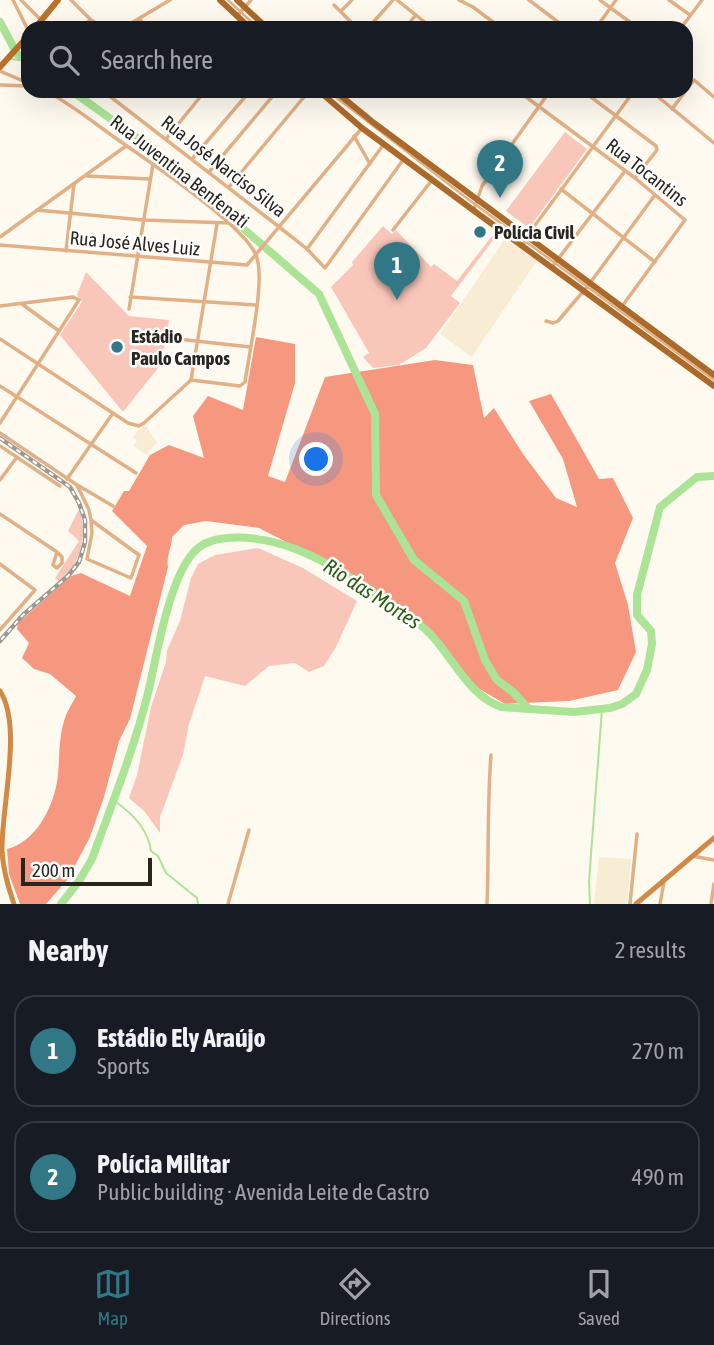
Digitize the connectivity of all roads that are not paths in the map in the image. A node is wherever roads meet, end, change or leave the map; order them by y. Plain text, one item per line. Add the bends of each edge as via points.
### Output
1 (13, 0) edge
2 (21, 0) edge
3 (58, 0) edge
4 (71, 0) edge
5 (172, 0) edge
6 (220, 0) edge
7 (228, 0) edge
8 (237, 0) edge
9 (251, 0) edge
10 (352, 0) edge
11 (395, 0) edge
12 (459, 0) edge
13 (529, 0) edge
14 (600, 0) edge
15 (616, 0) edge
16 (669, 0) edge
17 (702, 0) edge
18 (334, 5) dead end
19 (611, 8) junction
20 (241, 12) junction
21 (341, 12) junction
22 (690, 15) junction
23 (415, 16) junction
24 (91, 20) edge
25 (139, 20) edge
26 (24, 21) edge
27 (42, 21) joint
28 (246, 21) edge
29 (251, 21) edge
30 (256, 21) edge
31 (352, 21) edge
32 (375, 21) edge
33 (411, 21) edge
34 (422, 21) edge
35 (492, 21) edge
36 (557, 21) edge
37 (601, 21) edge
38 (629, 21) edge
39 (686, 21) edge
40 (21, 44) edge
41 (1, 67) edge
42 (21, 80) edge
43 (693, 81) edge
44 (21, 84) edge
45 (0, 85) edge
46 (714, 97) edge
47 (56, 98) edge
48 (112, 98) edge
49 (197, 98) edge
50 (244, 98) edge
51 (271, 98) edge
52 (303, 98) edge
53 (326, 98) edge
54 (337, 98) edge
55 (343, 98) edge
56 (527, 98) edge
57 (544, 98) edge
58 (592, 98) edge
59 (629, 98) edge
60 (659, 98) edge
61 (680, 98) edge
62 (538, 106) junction
63 (672, 109) junction
64 (615, 116) junction
65 (372, 124) junction
66 (362, 128) junction
67 (354, 136) junction
68 (166, 139) junction
69 (714, 143) edge
70 (384, 144) junction
71 (126, 146) junction
72 (593, 147) junction
73 (192, 159) junction
74 (404, 159) junction
75 (153, 164) junction
76 (370, 164) junction
77 (625, 171) junction
78 (209, 172) junction
79 (85, 176) junction
80 (635, 178) junction
81 (150, 179) junction
82 (432, 180) junction
83 (74, 184) junction
84 (229, 187) junction
85 (561, 190) junction
86 (655, 195) junction
87 (475, 204) junction
88 (37, 210) junction
89 (72, 213) junction
90 (593, 213) junction
91 (143, 220) junction
92 (229, 223) junction
93 (217, 224) junction
94 (278, 226) junction
95 (393, 230) dead end
96 (0, 237) edge
97 (624, 238) junction
98 (526, 241) junction
99 (0, 245) edge
100 (307, 249) junction
101 (66, 251) junction
102 (256, 255) junction
103 (137, 256) junction
104 (655, 262) junction
105 (211, 263) junction
106 (555, 264) junction
107 (587, 287) junction
108 (131, 298) junction
109 (21, 303) junction
110 (203, 303) junction
111 (256, 305) junction
112 (0, 306) edge
113 (621, 307) junction
114 (129, 309) dead end
115 (546, 321) dead end
116 (60, 331) junction
117 (169, 338) dead end
118 (0, 339) edge
119 (196, 342) junction
120 (250, 347) junction
121 (38, 364) junction
122 (714, 378) edge
123 (191, 380) junction
124 (0, 386) edge
125 (714, 386) edge
126 (16, 397) junction
127 (113, 413) junction
128 (0, 422) edge
129 (0, 433) edge
130 (89, 445) junction
131 (0, 446) edge
132 (17, 457) junction
133 (136, 472) dead end
134 (67, 479) junction
135 (0, 480) edge
136 (77, 485) junction
137 (60, 486) dead end
138 (113, 506) dead end
139 (0, 514) edge
140 (91, 520) junction
141 (57, 552) dead end
142 (0, 565) edge
143 (2, 622) edge
144 (0, 630) edge
145 (0, 691) edge
146 (491, 755) dead end
147 (249, 830) dead end
148 (637, 834) dead end
149 (714, 838) edge
150 (692, 856) junction
151 (714, 860) edge
152 (665, 880) junction
153 (714, 884) edge
154 (14, 904) edge
155 (228, 904) edge
156 (487, 904) edge
157 (630, 904) edge
158 (636, 904) edge
159 (660, 904) edge
160 (711, 904) edge

1 - 26 street
2 - 27 street
3 - 27 main road
4 - 24 street
5 - 25 street
6 - 20 highway
7 - 20 street
8 - 20 highway
9 - 20 street
10 - 21 street
11 - 23 street
11 - 32 street
12 - 35 street
13 - 36 street
14 - 19 street
15 - 19 street
16 - 22 street
17 - 22 street
18 - 21 street
19 - 37 street
19 - 38 street
20 - 28 highway
20 - 29 street
20 - 30 highway
21 - 31 street
22 - 39 street
23 - 33 street
23 - 34 street
40 - 41 main road
41 - 42 street
43 - 46 street
44 - 45 street
47 - 71 street, Rua Juventina Benfenati
48 - 68 street, Rua José Narciso Silva
49 - 68 street
50 - 73 street
51 - 78 street
52 - 84 street
53 - 66 highway
54 - 65 street
55 - 65 highway
56 - 62 street, Rua Tocantins
57 - 62 street
58 - 64 street
59 - 64 street
60 - 63 street
61 - 63 street
62 - 72 street, Rua Tocantins
62 - 87 street via 482,186
63 - 69 street
64 - 72 street
64 - 80 street via 657,148
65 - 66 highway
65 - 87 highway
66 - 67 street
66 - 70 highway
67 - 76 street
67 - 94 street
68 - 73 street, Rua José Narciso Silva
70 - 74 highway
70 - 76 street
71 - 75 street, Rua Juventina Benfenati
71 - 79 street
72 - 77 street, Rua Tocantins
72 - 85 street
73 - 78 street, Rua José Narciso Silva
74 - 82 highway
74 - 100 street, Rua José Narciso Silva via 325,268
75 - 81 street
75 - 92 street, Rua Juventina Benfenati
76 - 100 street
77 - 80 street, Rua Tocantins
77 - 90 street
78 - 84 street, Rua José Narciso Silva
79 - 81 street
79 - 83 street
80 - 86 street, Rua Tocantins
81 - 91 street
82 - 87 highway
82 - 95 street
83 - 88 street
83 - 89 street
84 - 94 street, Rua José Narciso Silva
85 - 90 street
85 - 98 street
86 - 97 street
86 - 104 street, Rua Tocantins via 685,220
87 - 98 highway
87 - 98 highway
88 - 89 street
88 - 96 street
89 - 91 street
89 - 101 street
90 - 97 street
90 - 106 street
91 - 93 street
91 - 103 street
92 - 93 street
92 - 102 street, Rua Juventina Benfenati
93 - 105 street
94 - 100 street, Rua José Narciso Silva
94 - 102 street
97 - 104 street
97 - 107 street
98 - 106 highway
98 - 106 highway
99 - 101 street, Rua José Alves Luiz
101 - 103 street, Rua José Alves Luiz
102 - 105 street, Rua José Alves Luiz via 244,266
102 - 111 street via 260,280
103 - 105 street, Rua José Alves Luiz
103 - 108 street
104 - 113 street
105 - 110 street
106 - 107 highway
107 - 113 highway
107 - 115 street via 556,323
107 - 122 street
107 - 125 highway
108 - 110 street
108 - 114 street
109 - 112 street
109 - 116 street
109 - 116 street via 79,300
110 - 111 street
110 - 119 street
111 - 120 street
113 - 122 highway
116 - 121 street
117 - 119 street
118 - 121 street
119 - 120 street
119 - 123 street
120 - 123 street via 243,385
121 - 126 street
121 - 127 street
123 - 127 street via 144,424 128,423
124 - 126 street
126 - 128 street
126 - 130 street
127 - 130 street
129 - 134 street
130 - 133 street
130 - 134 street
131 - 132 street
132 - 135 street
132 - 137 street
134 - 136 street
136 - 138 street
136 - 140 street
139 - 141 street
140 - 140 street via 87,559 131,578 139,555
142 - 143 street via 35,590
143 - 144 street
145 - 154 main road via 10,714 11,734 2,852
146 - 156 street
147 - 155 street
148 - 157 street
149 - 150 main road
150 - 151 street
150 - 152 main road
152 - 158 main road
152 - 159 street
153 - 160 street

